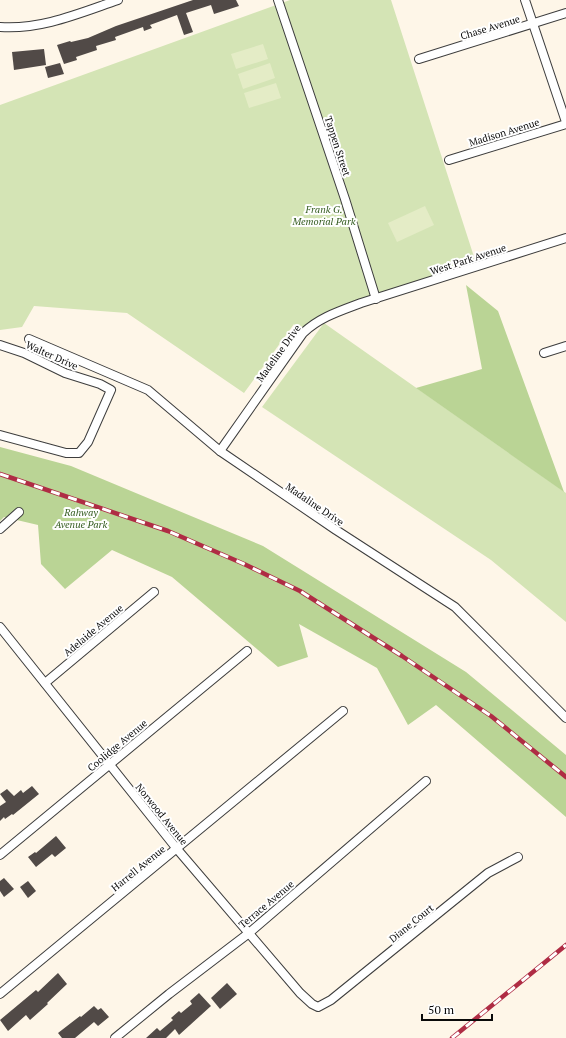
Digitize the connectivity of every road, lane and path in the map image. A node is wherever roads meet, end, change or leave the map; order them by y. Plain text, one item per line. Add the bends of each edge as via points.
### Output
1 (118, 0) edge
2 (278, 0) edge
3 (525, 0) edge
4 (566, 13) edge
5 (533, 24) junction
6 (0, 27) edge
7 (419, 59) dead end
8 (566, 123) edge
9 (449, 160) dead end
10 (566, 238) edge
11 (376, 299) junction
12 (29, 339) dead end
13 (0, 345) edge
14 (566, 346) edge
15 (544, 353) dead end
16 (0, 435) edge
17 (220, 451) junction
18 (19, 512) dead end
19 (0, 529) edge
20 (154, 592) dead end
21 (0, 627) edge
22 (247, 651) dead end
23 (45, 683) junction
24 (343, 711) dead end
25 (566, 718) edge
26 (110, 764) junction
27 (426, 781) dead end
28 (177, 849) junction
29 (0, 856) edge
30 (518, 856) dead end
31 (248, 933) junction
32 (0, 994) edge
33 (318, 1007) joint
34 (115, 1038) edge

1 - 6 street via 43,24
2 - 11 street, Tappen Street
3 - 5 street
4 - 5 street, Chase Avenue
5 - 7 street, Chase Avenue
5 - 8 street
8 - 9 street, Madison Avenue
10 - 11 street, West Park Avenue
11 - 17 street, Madeline Drive via 328,315 303,333
12 - 17 street, Madaline Drive via 148,390
13 - 16 street, Walter Drive via 111,390 88,442 79,453 66,453
14 - 15 street
17 - 25 street, Madaline Drive via 455,607
18 - 19 street
20 - 23 street, Adelaide Avenue
21 - 23 street, Norwood Avenue
22 - 26 street, Coolidge Avenue
23 - 26 street, Norwood Avenue
24 - 28 street, Harrell Avenue
26 - 28 street, Norwood Avenue
26 - 29 street, Coolidge Avenue
27 - 31 street, Terrace Avenue
28 - 31 street, Norwood Avenue
28 - 32 street, Harrell Avenue
30 - 33 street, Diane Court via 488,873 331,1000
31 - 33 street, Norwood Avenue via 300,993
31 - 34 street, Terrace Avenue

